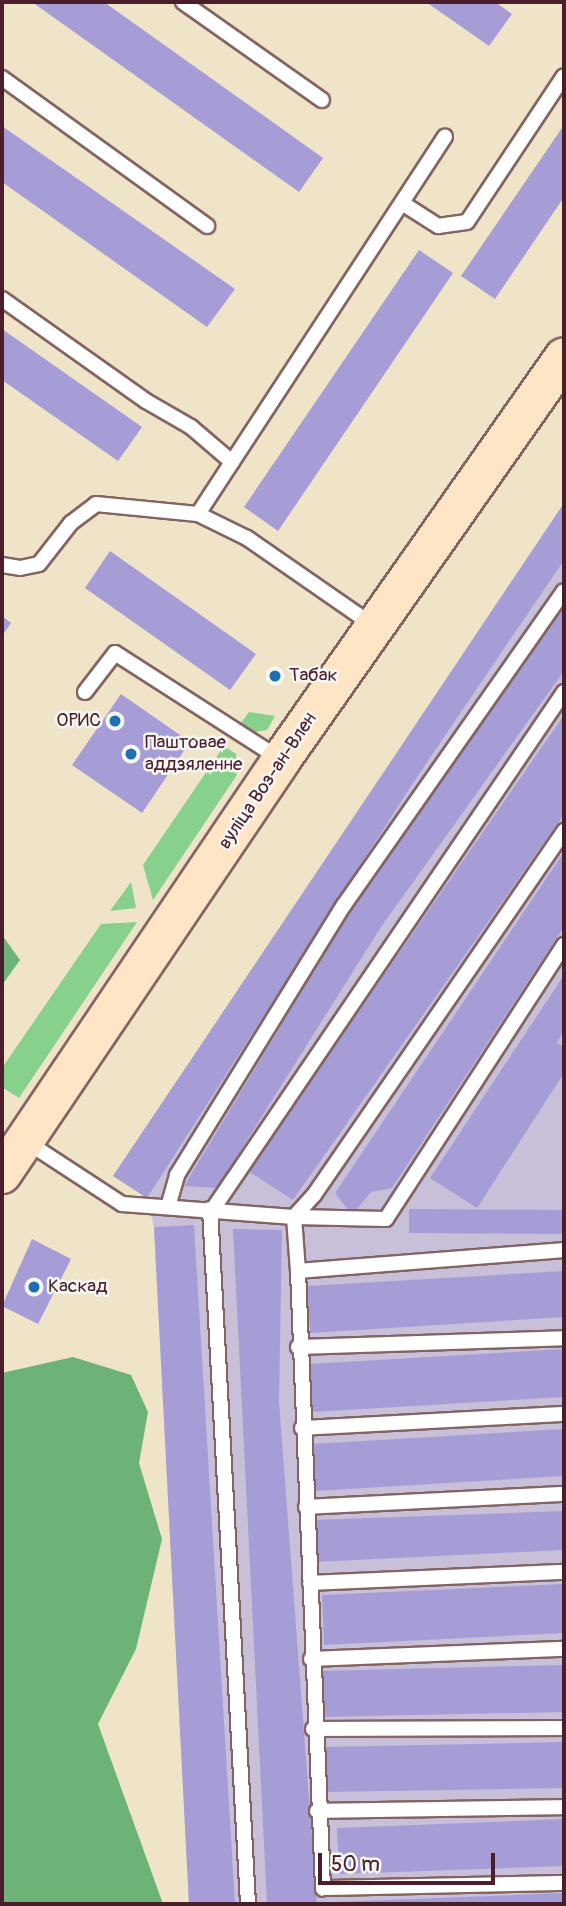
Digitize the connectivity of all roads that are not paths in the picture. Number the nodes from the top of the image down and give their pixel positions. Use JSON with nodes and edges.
{"nodes":[{"id":1,"x":183,"y":2,"type":"edge"},
{"id":2,"x":564,"y":76,"type":"edge"},
{"id":3,"x":2,"y":78,"type":"edge"},
{"id":4,"x":322,"y":100,"type":"dead end"},
{"id":5,"x":445,"y":137,"type":"dead end"},
{"id":6,"x":402,"y":203,"type":"junction"},
{"id":7,"x":207,"y":226,"type":"dead end"},
{"id":8,"x":2,"y":299,"type":"edge"},
{"id":9,"x":564,"y":358,"type":"edge"},
{"id":10,"x":232,"y":462,"type":"junction"},
{"id":11,"x":198,"y":514,"type":"junction"},
{"id":12,"x":2,"y":565,"type":"edge"},
{"id":13,"x":564,"y":590,"type":"edge"},
{"id":14,"x":375,"y":627,"type":"junction"},
{"id":15,"x":85,"y":692,"type":"dead end"},
{"id":16,"x":564,"y":692,"type":"edge"},
{"id":17,"x":281,"y":760,"type":"junction"},
{"id":18,"x":564,"y":831,"type":"edge"},
{"id":19,"x":564,"y":945,"type":"edge"},
{"id":20,"x":26,"y":1141,"type":"junction"},
{"id":21,"x":2,"y":1174,"type":"edge"},
{"id":22,"x":168,"y":1207,"type":"junction"},
{"id":23,"x":211,"y":1209,"type":"junction"},
{"id":24,"x":294,"y":1217,"type":"junction"},
{"id":25,"x":564,"y":1250,"type":"edge"},
{"id":26,"x":298,"y":1271,"type":"junction"},
{"id":27,"x":564,"y":1338,"type":"edge"},
{"id":28,"x":298,"y":1347,"type":"junction"},
{"id":29,"x":564,"y":1414,"type":"edge"},
{"id":30,"x":302,"y":1428,"type":"junction"},
{"id":31,"x":564,"y":1494,"type":"edge"},
{"id":32,"x":306,"y":1507,"type":"junction"},
{"id":33,"x":564,"y":1572,"type":"edge"},
{"id":34,"x":310,"y":1583,"type":"junction"},
{"id":35,"x":564,"y":1649,"type":"edge"},
{"id":36,"x":311,"y":1659,"type":"junction"},
{"id":37,"x":564,"y":1728,"type":"edge"},
{"id":38,"x":313,"y":1729,"type":"junction"},
{"id":39,"x":564,"y":1807,"type":"edge"},
{"id":40,"x":317,"y":1811,"type":"junction"},
{"id":41,"x":564,"y":1883,"type":"edge"},
{"id":42,"x":248,"y":1904,"type":"edge"}],
"edges":[{"from":1,"to":4,"type":"lane"},
{"from":2,"to":6,"type":"lane"},
{"from":3,"to":7,"type":"lane"},
{"from":5,"to":6,"type":"lane"},
{"from":6,"to":10,"type":"lane"},
{"from":8,"to":10,"type":"lane"},
{"from":9,"to":14,"type":"main road","name":"вуліца Воз-ан-Влен"},
{"from":10,"to":11,"type":"lane"},
{"from":11,"to":12,"type":"lane"},
{"from":11,"to":14,"type":"lane"},
{"from":13,"to":22,"type":"lane"},
{"from":14,"to":17,"type":"main road","name":"вуліца Воз-ан-Влен"},
{"from":15,"to":17,"type":"lane"},
{"from":16,"to":23,"type":"lane"},
{"from":17,"to":20,"type":"main road","name":"вуліца Воз-ан-Влен"},
{"from":18,"to":24,"type":"lane"},
{"from":19,"to":24,"type":"lane"},
{"from":20,"to":21,"type":"main road","name":"вуліца Воз-ан-Влен"},
{"from":20,"to":22,"type":"lane"},
{"from":22,"to":23,"type":"lane"},
{"from":23,"to":24,"type":"lane"},
{"from":23,"to":42,"type":"lane"},
{"from":24,"to":26,"type":"lane"},
{"from":25,"to":26,"type":"lane"},
{"from":26,"to":28,"type":"lane"},
{"from":27,"to":28,"type":"lane"},
{"from":28,"to":30,"type":"lane"},
{"from":29,"to":30,"type":"lane"},
{"from":30,"to":32,"type":"lane"},
{"from":31,"to":32,"type":"lane"},
{"from":32,"to":34,"type":"lane"},
{"from":33,"to":34,"type":"lane"},
{"from":34,"to":36,"type":"lane"},
{"from":35,"to":36,"type":"lane"},
{"from":36,"to":38,"type":"lane"},
{"from":37,"to":38,"type":"lane"},
{"from":38,"to":40,"type":"lane"},
{"from":39,"to":40,"type":"lane"},
{"from":40,"to":41,"type":"lane"}]}
